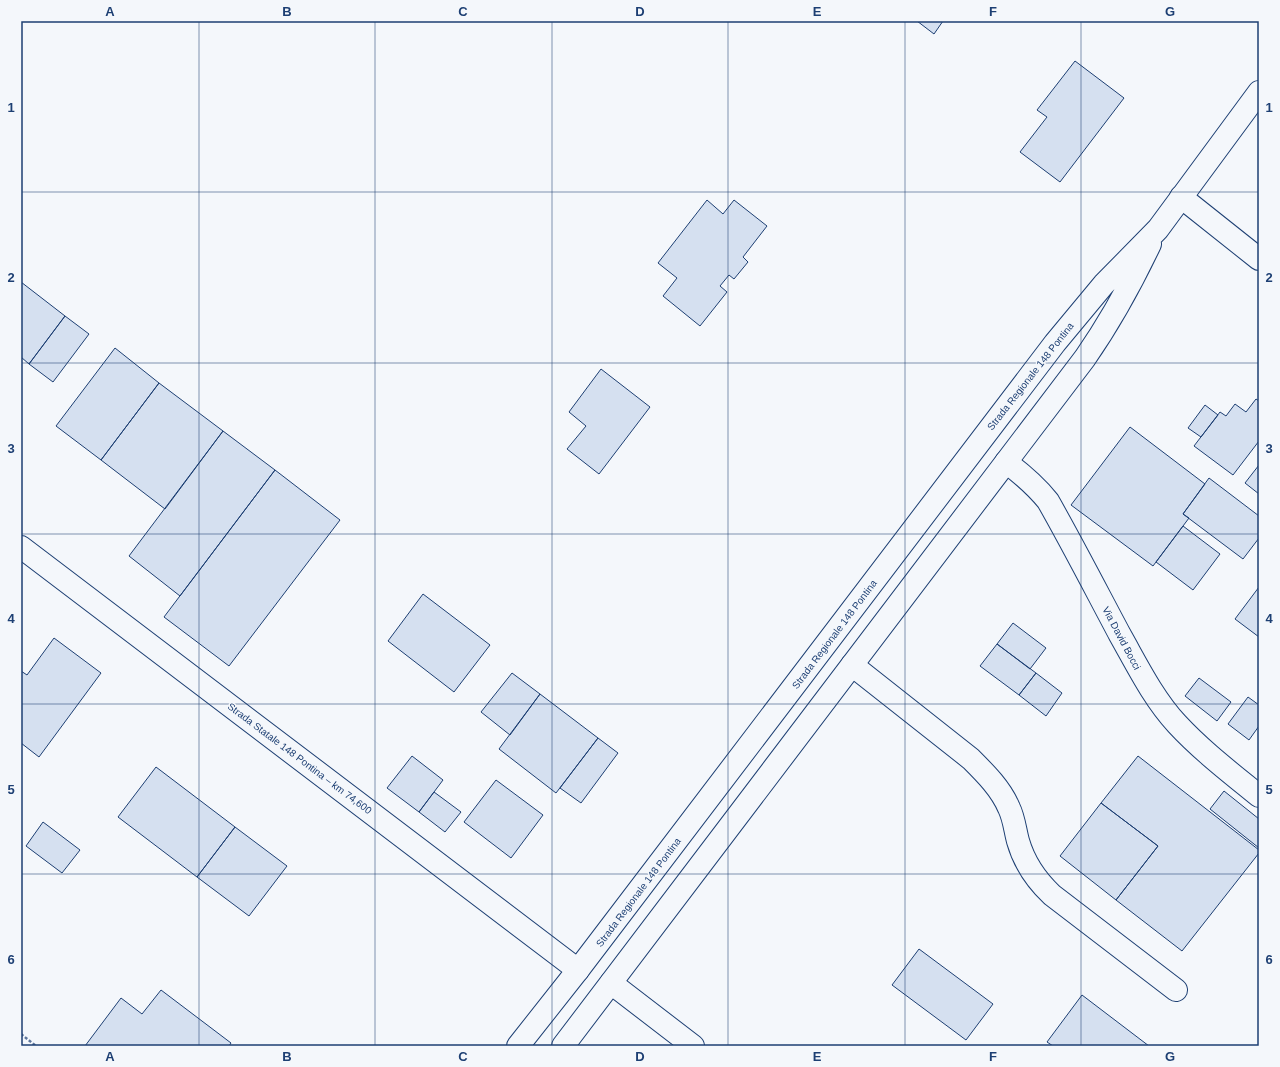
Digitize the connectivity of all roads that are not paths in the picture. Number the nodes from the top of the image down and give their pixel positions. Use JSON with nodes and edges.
{"nodes":[{"id":1,"x":1259,"y":92,"type":"edge"},
{"id":2,"x":1181,"y":197,"type":"junction"},
{"id":3,"x":1158,"y":229,"type":"junction"},
{"id":4,"x":1259,"y":259,"type":"edge"},
{"id":5,"x":1006,"y":462,"type":"junction"},
{"id":6,"x":21,"y":546,"type":"edge"},
{"id":7,"x":852,"y":666,"type":"junction"},
{"id":8,"x":1259,"y":796,"type":"edge"},
{"id":9,"x":578,"y":970,"type":"junction"},
{"id":10,"x":611,"y":983,"type":"junction"},
{"id":11,"x":1176,"y":990,"type":"dead end"},
{"id":12,"x":518,"y":1046,"type":"edge"},
{"id":13,"x":563,"y":1046,"type":"edge"},
{"id":14,"x":693,"y":1046,"type":"edge"}],
"edges":[{"from":1,"to":2,"type":"main road","name":"Strada Regionale 148 Pontina"},
{"from":2,"to":3,"type":"main road","name":"Strada Regionale 148 Pontina"},
{"from":2,"to":4,"type":"main road"},
{"from":3,"to":5,"type":"main road","name":"Strada Regionale 148 Pontina"},
{"from":3,"to":9,"type":"main road","name":"Strada Regionale 148 Pontina"},
{"from":5,"to":7,"type":"main road","name":"Strada Regionale 148 Pontina"},
{"from":5,"to":8,"type":"main road","name":"Via David Bocci"},
{"from":6,"to":9,"type":"main road","name":"Strada Statale 148 Pontina – km 74,600"},
{"from":7,"to":10,"type":"main road","name":"Strada Regionale 148 Pontina"},
{"from":7,"to":11,"type":"main road"},
{"from":9,"to":12,"type":"main road","name":"Strada Regionale 148 Pontina"},
{"from":10,"to":13,"type":"main road","name":"Strada Regionale 148 Pontina"},
{"from":10,"to":14,"type":"main road"}]}
